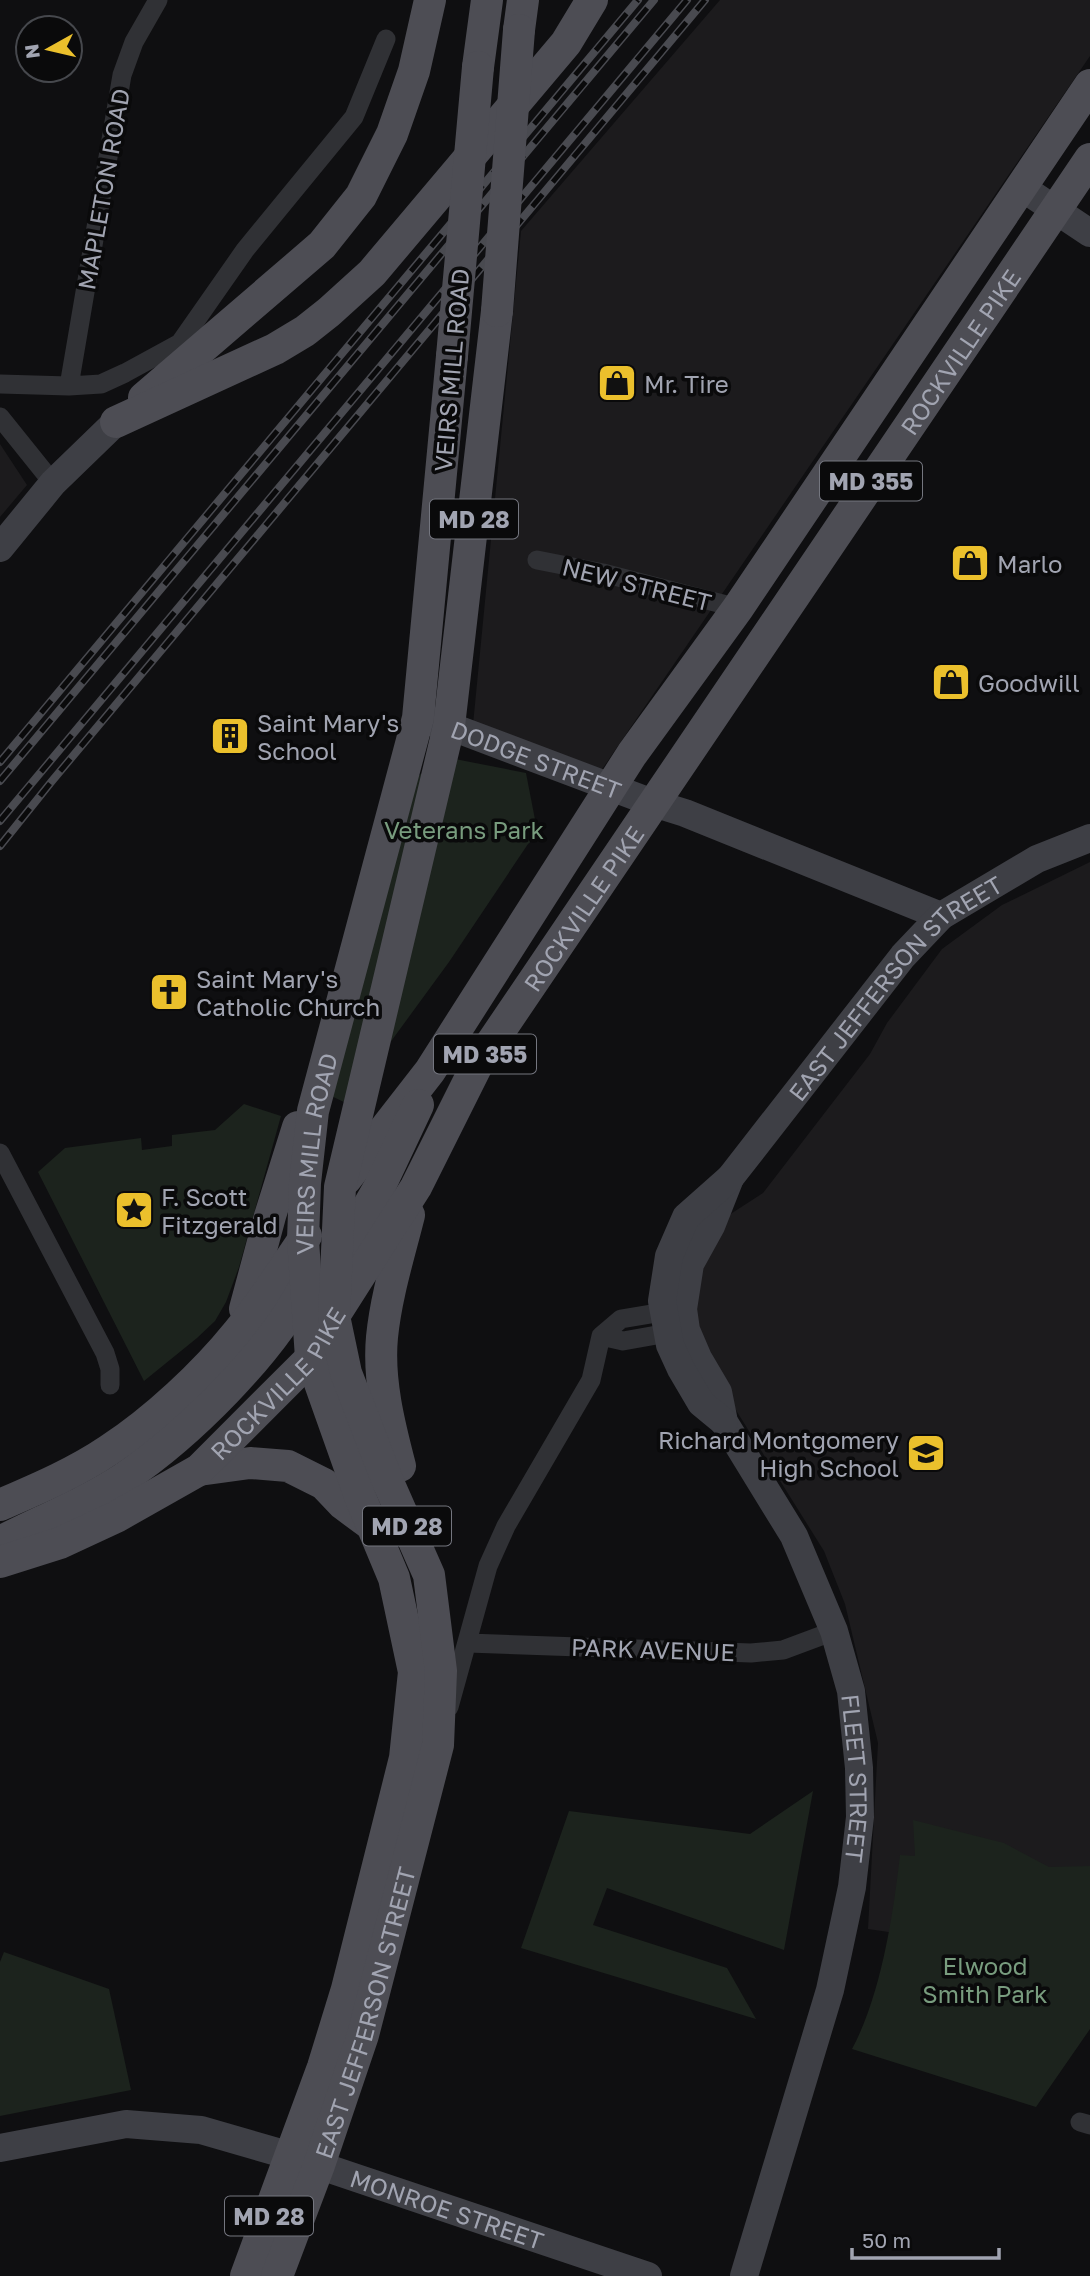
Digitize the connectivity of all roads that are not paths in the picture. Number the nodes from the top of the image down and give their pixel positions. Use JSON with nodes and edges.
{"nodes":[{"id":1,"x":158,"y":0,"type":"edge"},
{"id":2,"x":430,"y":0,"type":"edge"},
{"id":3,"x":487,"y":0,"type":"edge"},
{"id":4,"x":592,"y":0,"type":"edge"},
{"id":5,"x":521,"y":15,"type":"edge"},
{"id":6,"x":386,"y":39,"type":"dead end"},
{"id":7,"x":1090,"y":85,"type":"edge"},
{"id":8,"x":1090,"y":159,"type":"edge"},
{"id":9,"x":1021,"y":187,"type":"junction"},
{"id":10,"x":1056,"y":209,"type":"junction"},
{"id":11,"x":1090,"y":233,"type":"edge"},
{"id":12,"x":0,"y":384,"type":"edge"},
{"id":13,"x":69,"y":386,"type":"junction"},
{"id":14,"x":0,"y":417,"type":"edge"},
{"id":15,"x":116,"y":422,"type":"junction"},
{"id":16,"x":53,"y":483,"type":"junction"},
{"id":17,"x":0,"y":548,"type":"edge"},
{"id":18,"x":537,"y":560,"type":"dead end"},
{"id":19,"x":738,"y":608,"type":"junction"},
{"id":20,"x":418,"y":719,"type":"junction"},
{"id":21,"x":449,"y":726,"type":"junction"},
{"id":22,"x":611,"y":787,"type":"junction"},
{"id":23,"x":653,"y":803,"type":"junction"},
{"id":24,"x":1090,"y":838,"type":"edge"},
{"id":25,"x":941,"y":916,"type":"junction"},
{"id":26,"x":337,"y":1024,"type":"junction"},
{"id":27,"x":429,"y":1070,"type":"junction"},
{"id":28,"x":0,"y":1153,"type":"edge"},
{"id":29,"x":340,"y":1187,"type":"junction"},
{"id":30,"x":416,"y":1187,"type":"junction"},
{"id":31,"x":303,"y":1240,"type":"junction"},
{"id":32,"x":336,"y":1262,"type":"junction"},
{"id":33,"x":305,"y":1286,"type":"junction"},
{"id":34,"x":334,"y":1316,"type":"junction"},
{"id":35,"x":675,"y":1321,"type":"junction"},
{"id":36,"x":239,"y":1331,"type":"junction"},
{"id":37,"x":311,"y":1358,"type":"junction"},
{"id":38,"x":110,"y":1385,"type":"dead end"},
{"id":39,"x":200,"y":1471,"type":"junction"},
{"id":40,"x":0,"y":1505,"type":"edge"},
{"id":41,"x":372,"y":1526,"type":"junction"},
{"id":42,"x":0,"y":1542,"type":"edge"},
{"id":43,"x":0,"y":1562,"type":"edge"},
{"id":44,"x":429,"y":1575,"type":"junction"},
{"id":45,"x":834,"y":1631,"type":"junction"},
{"id":46,"x":468,"y":1643,"type":"junction"},
{"id":47,"x":438,"y":1745,"type":"junction"},
{"id":48,"x":405,"y":1758,"type":"joint"},
{"id":49,"x":0,"y":2148,"type":"edge"},
{"id":50,"x":305,"y":2160,"type":"junction"},
{"id":51,"x":246,"y":2276,"type":"edge"},
{"id":52,"x":277,"y":2276,"type":"edge"},
{"id":53,"x":648,"y":2276,"type":"edge"},
{"id":54,"x":744,"y":2276,"type":"edge"}],
"edges":[{"from":1,"to":13,"type":"street","name":"MAPLETON ROAD"},
{"from":2,"to":15,"type":"main road"},
{"from":3,"to":20,"type":"main road","name":"VEIRS MILL ROAD","number":"MD 28","bridge":true},
{"from":4,"to":15,"type":"main road"},
{"from":5,"to":21,"type":"main road","name":"VEIRS MILL ROAD","number":"MD 28","bridge":true},
{"from":6,"to":13,"type":"street"},
{"from":7,"to":9,"type":"main road","name":"ROCKVILLE PIKE","number":"MD 355"},
{"from":8,"to":10,"type":"main road","name":"ROCKVILLE PIKE","number":"MD 355"},
{"from":9,"to":10,"type":"street"},
{"from":9,"to":19,"type":"main road","name":"ROCKVILLE PIKE","number":"MD 355"},
{"from":10,"to":11,"type":"street"},
{"from":10,"to":23,"type":"main road","name":"ROCKVILLE PIKE","number":"MD 355"},
{"from":12,"to":13,"type":"street"},
{"from":14,"to":16,"type":"street"},
{"from":15,"to":16,"type":"street"},
{"from":16,"to":17,"type":"street"},
{"from":18,"to":19,"type":"street","name":"NEW STREET"},
{"from":19,"to":22,"type":"main road","name":"ROCKVILLE PIKE","number":"MD 355"},
{"from":20,"to":21,"type":"street","name":"DODGE STREET"},
{"from":20,"to":26,"type":"main road","name":"VEIRS MILL ROAD","number":"MD 28"},
{"from":21,"to":22,"type":"street","name":"DODGE STREET"},
{"from":21,"to":29,"type":"main road","name":"VEIRS MILL ROAD","number":"MD 28"},
{"from":22,"to":23,"type":"street","name":"DODGE STREET"},
{"from":22,"to":27,"type":"main road","name":"ROCKVILLE PIKE","number":"MD 355"},
{"from":23,"to":25,"type":"street","name":"DODGE STREET"},
{"from":23,"to":30,"type":"main road","name":"ROCKVILLE PIKE","number":"MD 355"},
{"from":24,"to":25,"type":"street","name":"EAST JEFFERSON STREET"},
{"from":25,"to":35,"type":"street","name":"EAST JEFFERSON STREET"},
{"from":26,"to":31,"type":"main road","name":"VEIRS MILL ROAD","number":"MD 28"},
{"from":26,"to":36,"type":"main road"},
{"from":27,"to":29,"type":"main road","name":"ROCKVILLE PIKE","number":"MD 355"},
{"from":27,"to":32,"type":"main road"},
{"from":28,"to":38,"type":"street"},
{"from":29,"to":31,"type":"main road","name":"ROCKVILLE PIKE","number":"MD 355"},
{"from":29,"to":32,"type":"main road","name":"VEIRS MILL ROAD","number":"MD 28"},
{"from":29,"to":33,"type":"main road"},
{"from":30,"to":34,"type":"main road","name":"ROCKVILLE PIKE","number":"MD 355"},
{"from":30,"to":44,"type":"main road"},
{"from":31,"to":33,"type":"main road","name":"VEIRS MILL ROAD","number":"MD 28"},
{"from":31,"to":36,"type":"main road","name":"ROCKVILLE PIKE","number":"MD 355"},
{"from":32,"to":34,"type":"main road","name":"VEIRS MILL ROAD","number":"MD 28"},
{"from":32,"to":37,"type":"main road"},
{"from":33,"to":37,"type":"main road","name":"VEIRS MILL ROAD","number":"MD 28"},
{"from":33,"to":42,"type":"main road"},
{"from":34,"to":37,"type":"main road","name":"ROCKVILLE PIKE","number":"MD 355"},
{"from":34,"to":44,"type":"main road","name":"VEIRS MILL ROAD","number":"MD 28"},
{"from":35,"to":45,"type":"street","name":"FLEET STREET"},
{"from":35,"to":46,"type":"street"},
{"from":36,"to":40,"type":"main road","name":"ROCKVILLE PIKE","number":"MD 355"},
{"from":37,"to":39,"type":"main road","name":"ROCKVILLE PIKE","number":"MD 355"},
{"from":37,"to":41,"type":"main road","name":"VEIRS MILL ROAD","number":"MD 28"},
{"from":39,"to":41,"type":"main road"},
{"from":39,"to":43,"type":"main road","name":"ROCKVILLE PIKE","number":"MD 355"},
{"from":41,"to":48,"type":"main road","name":"VEIRS MILL ROAD","number":"MD 28"},
{"from":44,"to":47,"type":"main road","name":"VEIRS MILL ROAD","number":"MD 28"},
{"from":45,"to":46,"type":"street","name":"PARK AVENUE"},
{"from":45,"to":54,"type":"street","name":"FLEET STREET"},
{"from":46,"to":47,"type":"street"},
{"from":47,"to":50,"type":"main road","name":"EAST JEFFERSON STREET","number":"MD 28"},
{"from":48,"to":50,"type":"main road","name":"EAST JEFFERSON STREET","number":"MD 28"},
{"from":49,"to":50,"type":"street","name":"MONROE STREET"},
{"from":50,"to":51,"type":"main road","name":"EAST JEFFERSON STREET","number":"MD 28"},
{"from":50,"to":52,"type":"main road","name":"EAST JEFFERSON STREET","number":"MD 28"},
{"from":50,"to":53,"type":"street","name":"MONROE STREET"}]}
